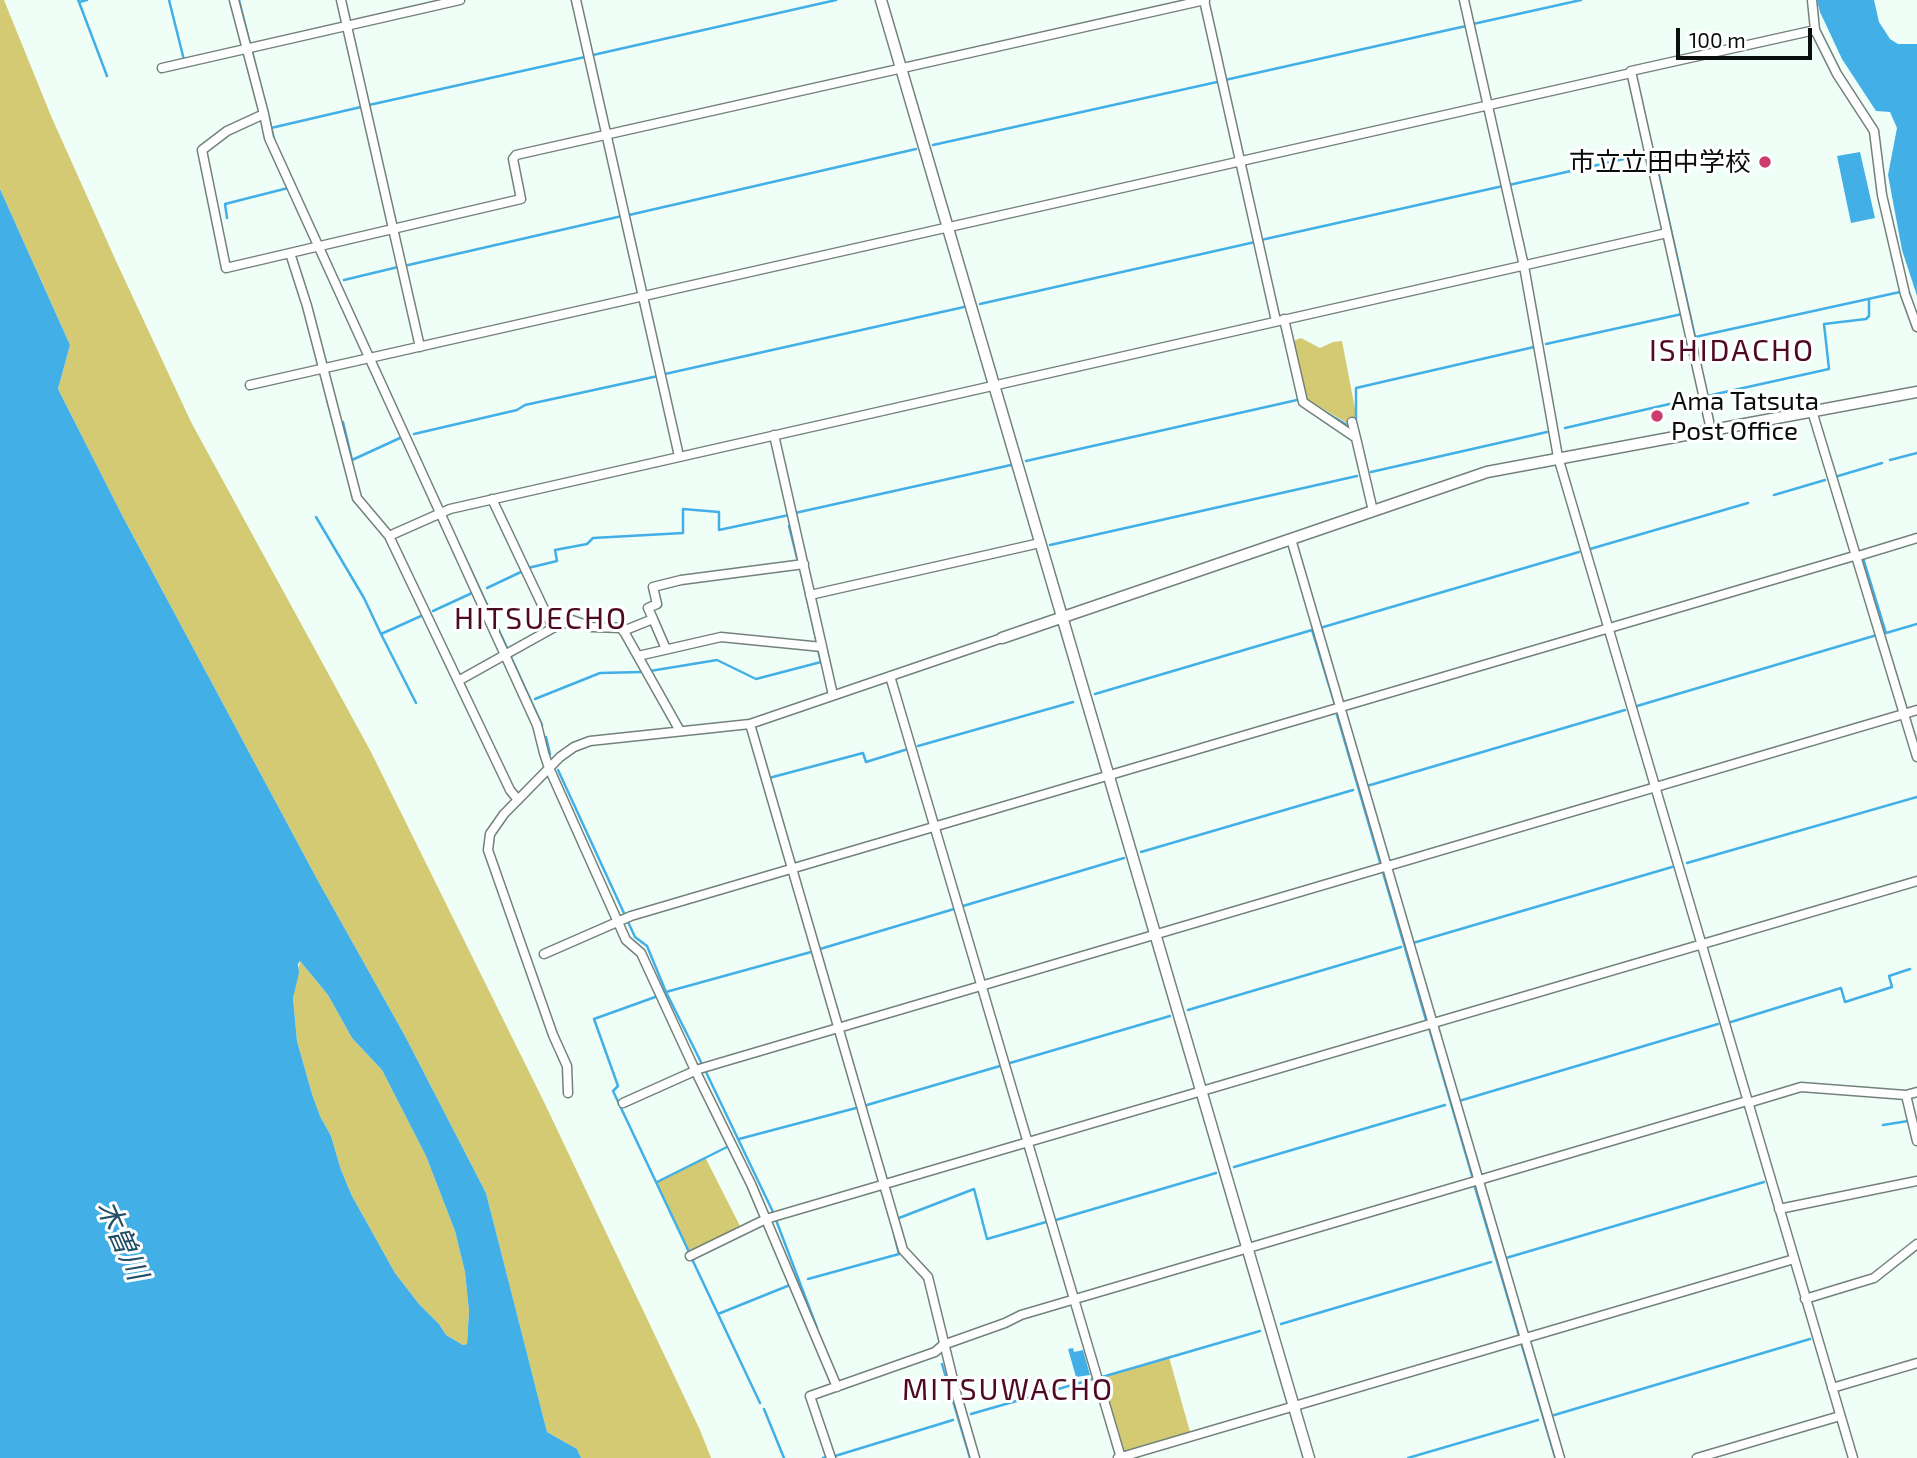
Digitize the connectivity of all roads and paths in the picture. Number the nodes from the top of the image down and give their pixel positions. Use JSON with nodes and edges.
{"nodes":[{"id":1,"x":234,"y":0,"type":"edge"},
{"id":2,"x":341,"y":0,"type":"edge"},
{"id":3,"x":460,"y":0,"type":"edge"},
{"id":4,"x":576,"y":0,"type":"edge"},
{"id":5,"x":881,"y":0,"type":"edge"},
{"id":6,"x":1204,"y":0,"type":"edge"},
{"id":7,"x":1464,"y":0,"type":"edge"},
{"id":8,"x":1812,"y":0,"type":"edge"},
{"id":9,"x":346,"y":26,"type":"junction"},
{"id":10,"x":1815,"y":30,"type":"junction"},
{"id":11,"x":250,"y":48,"type":"junction"},
{"id":12,"x":162,"y":68,"type":"dead end"},
{"id":13,"x":901,"y":69,"type":"junction"},
{"id":14,"x":1631,"y":73,"type":"junction"},
{"id":15,"x":1488,"y":105,"type":"junction"},
{"id":16,"x":264,"y":114,"type":"junction"},
{"id":17,"x":607,"y":136,"type":"junction"},
{"id":18,"x":1240,"y":161,"type":"junction"},
{"id":19,"x":949,"y":228,"type":"junction"},
{"id":20,"x":392,"y":229,"type":"junction"},
{"id":21,"x":1667,"y":233,"type":"junction"},
{"id":22,"x":317,"y":245,"type":"junction"},
{"id":23,"x":290,"y":253,"type":"junction"},
{"id":24,"x":1524,"y":265,"type":"junction"},
{"id":25,"x":644,"y":296,"type":"junction"},
{"id":26,"x":1280,"y":320,"type":"junction"},
{"id":27,"x":1917,"y":327,"type":"edge"},
{"id":28,"x":420,"y":346,"type":"junction"},
{"id":29,"x":369,"y":358,"type":"junction"},
{"id":30,"x":323,"y":369,"type":"junction"},
{"id":31,"x":994,"y":384,"type":"junction"},
{"id":32,"x":250,"y":385,"type":"dead end"},
{"id":33,"x":1917,"y":392,"type":"edge"},
{"id":34,"x":1812,"y":411,"type":"junction"},
{"id":35,"x":1352,"y":422,"type":"dead end"},
{"id":36,"x":1712,"y":429,"type":"junction"},
{"id":37,"x":774,"y":435,"type":"junction"},
{"id":38,"x":1356,"y":438,"type":"junction"},
{"id":39,"x":679,"y":456,"type":"junction"},
{"id":40,"x":1558,"y":457,"type":"junction"},
{"id":41,"x":492,"y":499,"type":"junction"},
{"id":42,"x":1373,"y":511,"type":"junction"},
{"id":43,"x":439,"y":513,"type":"junction"},
{"id":44,"x":389,"y":536,"type":"junction"},
{"id":45,"x":1291,"y":538,"type":"junction"},
{"id":46,"x":1917,"y":538,"type":"edge"},
{"id":47,"x":1041,"y":543,"type":"junction"},
{"id":48,"x":1854,"y":556,"type":"junction"},
{"id":49,"x":804,"y":564,"type":"junction"},
{"id":50,"x":810,"y":595,"type":"junction"},
{"id":51,"x":653,"y":619,"type":"junction"},
{"id":52,"x":1062,"y":619,"type":"junction"},
{"id":53,"x":552,"y":628,"type":"junction"},
{"id":54,"x":1608,"y":629,"type":"junction"},
{"id":55,"x":623,"y":631,"type":"junction"},
{"id":56,"x":1002,"y":638,"type":"joint"},
{"id":57,"x":822,"y":647,"type":"junction"},
{"id":58,"x":666,"y":649,"type":"junction"},
{"id":59,"x":504,"y":654,"type":"junction"},
{"id":60,"x":638,"y":656,"type":"junction"},
{"id":61,"x":890,"y":676,"type":"junction"},
{"id":62,"x":458,"y":681,"type":"junction"},
{"id":63,"x":833,"y":695,"type":"junction"},
{"id":64,"x":1340,"y":709,"type":"junction"},
{"id":65,"x":1917,"y":710,"type":"edge"},
{"id":66,"x":1904,"y":713,"type":"junction"},
{"id":67,"x":750,"y":724,"type":"junction"},
{"id":68,"x":680,"y":731,"type":"junction"},
{"id":69,"x":1917,"y":757,"type":"edge"},
{"id":70,"x":549,"y":768,"type":"junction"},
{"id":71,"x":1109,"y":777,"type":"junction"},
{"id":72,"x":1655,"y":788,"type":"junction"},
{"id":73,"x":518,"y":800,"type":"junction"},
{"id":74,"x":936,"y":828,"type":"junction"},
{"id":75,"x":1383,"y":867,"type":"junction"},
{"id":76,"x":792,"y":869,"type":"junction"},
{"id":77,"x":1917,"y":881,"type":"edge"},
{"id":78,"x":623,"y":920,"type":"junction"},
{"id":79,"x":1155,"y":934,"type":"junction"},
{"id":80,"x":1701,"y":944,"type":"junction"},
{"id":81,"x":544,"y":954,"type":"dead end"},
{"id":82,"x":983,"y":985,"type":"junction"},
{"id":83,"x":1432,"y":1023,"type":"junction"},
{"id":84,"x":839,"y":1028,"type":"junction"},
{"id":85,"x":695,"y":1070,"type":"junction"},
{"id":86,"x":1201,"y":1091,"type":"junction"},
{"id":87,"x":1917,"y":1092,"type":"edge"},
{"id":88,"x":568,"y":1093,"type":"dead end"},
{"id":89,"x":1906,"y":1095,"type":"junction"},
{"id":90,"x":1747,"y":1102,"type":"junction"},
{"id":91,"x":623,"y":1103,"type":"dead end"},
{"id":92,"x":1917,"y":1141,"type":"edge"},
{"id":93,"x":1028,"y":1142,"type":"junction"},
{"id":94,"x":1479,"y":1180,"type":"junction"},
{"id":95,"x":1917,"y":1181,"type":"edge"},
{"id":96,"x":884,"y":1184,"type":"junction"},
{"id":97,"x":1779,"y":1209,"type":"junction"},
{"id":98,"x":766,"y":1219,"type":"junction"},
{"id":99,"x":1917,"y":1244,"type":"edge"},
{"id":100,"x":1247,"y":1248,"type":"junction"},
{"id":101,"x":690,"y":1256,"type":"dead end"},
{"id":102,"x":1794,"y":1259,"type":"junction"},
{"id":103,"x":1074,"y":1298,"type":"junction"},
{"id":104,"x":1805,"y":1298,"type":"junction"},
{"id":105,"x":1521,"y":1339,"type":"junction"},
{"id":106,"x":943,"y":1345,"type":"junction"},
{"id":107,"x":1917,"y":1363,"type":"edge"},
{"id":108,"x":837,"y":1387,"type":"junction"},
{"id":109,"x":1832,"y":1388,"type":"junction"},
{"id":110,"x":1294,"y":1406,"type":"junction"},
{"id":111,"x":1840,"y":1416,"type":"junction"},
{"id":112,"x":831,"y":1458,"type":"edge"},
{"id":113,"x":975,"y":1458,"type":"edge"},
{"id":114,"x":1120,"y":1458,"type":"edge"},
{"id":115,"x":1310,"y":1458,"type":"edge"},
{"id":116,"x":1560,"y":1458,"type":"edge"},
{"id":117,"x":1697,"y":1458,"type":"edge"},
{"id":118,"x":1853,"y":1458,"type":"edge"}],
"edges":[{"from":1,"to":11,"type":"street"},
{"from":2,"to":9,"type":"street"},
{"from":3,"to":9,"type":"street"},
{"from":4,"to":17,"type":"street"},
{"from":5,"to":13,"type":"street"},
{"from":6,"to":13,"type":"street"},
{"from":6,"to":18,"type":"street"},
{"from":7,"to":15,"type":"street"},
{"from":8,"to":10,"type":"street"},
{"from":9,"to":11,"type":"street"},
{"from":9,"to":20,"type":"street"},
{"from":10,"to":14,"type":"street"},
{"from":10,"to":27,"type":"street"},
{"from":11,"to":12,"type":"street"},
{"from":11,"to":16,"type":"street"},
{"from":13,"to":17,"type":"street"},
{"from":13,"to":19,"type":"street"},
{"from":14,"to":15,"type":"street"},
{"from":14,"to":21,"type":"street"},
{"from":15,"to":18,"type":"street"},
{"from":15,"to":24,"type":"street"},
{"from":16,"to":22,"type":"street"},
{"from":16,"to":23,"type":"street"},
{"from":17,"to":20,"type":"street"},
{"from":17,"to":25,"type":"street"},
{"from":18,"to":19,"type":"street"},
{"from":18,"to":26,"type":"street"},
{"from":19,"to":25,"type":"street"},
{"from":19,"to":31,"type":"street"},
{"from":20,"to":22,"type":"street"},
{"from":20,"to":28,"type":"street"},
{"from":21,"to":24,"type":"street"},
{"from":21,"to":36,"type":"street"},
{"from":22,"to":23,"type":"street"},
{"from":22,"to":29,"type":"street"},
{"from":23,"to":30,"type":"street"},
{"from":24,"to":26,"type":"street"},
{"from":24,"to":40,"type":"street"},
{"from":25,"to":28,"type":"street"},
{"from":25,"to":39,"type":"street"},
{"from":26,"to":31,"type":"street"},
{"from":26,"to":38,"type":"street"},
{"from":28,"to":29,"type":"street"},
{"from":29,"to":30,"type":"street"},
{"from":29,"to":43,"type":"street"},
{"from":30,"to":32,"type":"street"},
{"from":30,"to":44,"type":"street"},
{"from":31,"to":37,"type":"street"},
{"from":31,"to":47,"type":"street"},
{"from":33,"to":34,"type":"street"},
{"from":34,"to":36,"type":"street"},
{"from":34,"to":48,"type":"street"},
{"from":35,"to":38,"type":"street"},
{"from":36,"to":40,"type":"street"},
{"from":37,"to":39,"type":"street"},
{"from":37,"to":49,"type":"street"},
{"from":38,"to":42,"type":"street"},
{"from":39,"to":41,"type":"street"},
{"from":40,"to":42,"type":"street"},
{"from":40,"to":54,"type":"street"},
{"from":41,"to":43,"type":"street"},
{"from":41,"to":53,"type":"street"},
{"from":42,"to":45,"type":"street"},
{"from":43,"to":44,"type":"street"},
{"from":43,"to":59,"type":"street"},
{"from":44,"to":62,"type":"street"},
{"from":45,"to":52,"type":"street"},
{"from":45,"to":64,"type":"street"},
{"from":46,"to":48,"type":"street"},
{"from":47,"to":50,"type":"street"},
{"from":47,"to":52,"type":"street"},
{"from":48,"to":54,"type":"street"},
{"from":48,"to":66,"type":"street"},
{"from":49,"to":50,"type":"street"},
{"from":49,"to":51,"type":"street"},
{"from":50,"to":57,"type":"street"},
{"from":51,"to":55,"type":"street"},
{"from":51,"to":58,"type":"street"},
{"from":52,"to":56,"type":"street"},
{"from":52,"to":71,"type":"street"},
{"from":53,"to":55,"type":"street"},
{"from":53,"to":59,"type":"street"},
{"from":54,"to":64,"type":"street"},
{"from":54,"to":72,"type":"street"},
{"from":55,"to":60,"type":"street"},
{"from":56,"to":61,"type":"street"},
{"from":57,"to":58,"type":"street"},
{"from":57,"to":63,"type":"street"},
{"from":58,"to":60,"type":"street"},
{"from":59,"to":62,"type":"street"},
{"from":59,"to":70,"type":"street"},
{"from":60,"to":68,"type":"street"},
{"from":61,"to":63,"type":"street"},
{"from":61,"to":74,"type":"street"},
{"from":62,"to":73,"type":"street"},
{"from":63,"to":67,"type":"street"},
{"from":64,"to":71,"type":"street"},
{"from":64,"to":75,"type":"street"},
{"from":65,"to":66,"type":"street"},
{"from":66,"to":69,"type":"street"},
{"from":66,"to":72,"type":"street"},
{"from":67,"to":68,"type":"street"},
{"from":67,"to":76,"type":"street"},
{"from":68,"to":70,"type":"street"},
{"from":70,"to":73,"type":"street"},
{"from":70,"to":78,"type":"street"},
{"from":71,"to":74,"type":"street"},
{"from":71,"to":79,"type":"street"},
{"from":72,"to":75,"type":"street"},
{"from":72,"to":80,"type":"street"},
{"from":73,"to":88,"type":"street"},
{"from":74,"to":76,"type":"street"},
{"from":74,"to":82,"type":"street"},
{"from":75,"to":79,"type":"street"},
{"from":75,"to":83,"type":"street"},
{"from":76,"to":78,"type":"street"},
{"from":76,"to":84,"type":"street"},
{"from":77,"to":80,"type":"street"},
{"from":78,"to":81,"type":"street"},
{"from":78,"to":85,"type":"street"},
{"from":79,"to":82,"type":"street"},
{"from":79,"to":86,"type":"street"},
{"from":80,"to":83,"type":"street"},
{"from":80,"to":90,"type":"street"},
{"from":82,"to":84,"type":"street"},
{"from":82,"to":93,"type":"street"},
{"from":83,"to":86,"type":"street"},
{"from":83,"to":94,"type":"street"},
{"from":84,"to":85,"type":"street"},
{"from":84,"to":96,"type":"street"},
{"from":85,"to":91,"type":"street"},
{"from":85,"to":98,"type":"street"},
{"from":86,"to":93,"type":"street"},
{"from":86,"to":100,"type":"street"},
{"from":87,"to":89,"type":"street"},
{"from":89,"to":90,"type":"street"},
{"from":89,"to":92,"type":"street"},
{"from":90,"to":94,"type":"street"},
{"from":90,"to":97,"type":"street"},
{"from":93,"to":96,"type":"street"},
{"from":93,"to":103,"type":"street"},
{"from":94,"to":100,"type":"street"},
{"from":94,"to":105,"type":"street"},
{"from":95,"to":97,"type":"street"},
{"from":96,"to":98,"type":"street"},
{"from":96,"to":106,"type":"street"},
{"from":97,"to":102,"type":"street"},
{"from":98,"to":101,"type":"street"},
{"from":98,"to":108,"type":"street"},
{"from":99,"to":104,"type":"street"},
{"from":100,"to":103,"type":"street"},
{"from":100,"to":110,"type":"street"},
{"from":102,"to":104,"type":"street"},
{"from":102,"to":105,"type":"street"},
{"from":103,"to":106,"type":"street"},
{"from":103,"to":114,"type":"street"},
{"from":104,"to":109,"type":"street"},
{"from":105,"to":110,"type":"street"},
{"from":105,"to":116,"type":"street"},
{"from":106,"to":108,"type":"street"},
{"from":106,"to":113,"type":"street"},
{"from":107,"to":109,"type":"street"},
{"from":108,"to":112,"type":"street"},
{"from":109,"to":111,"type":"street"},
{"from":110,"to":114,"type":"street"},
{"from":110,"to":115,"type":"street"},
{"from":111,"to":117,"type":"street"},
{"from":111,"to":118,"type":"street"}]}
